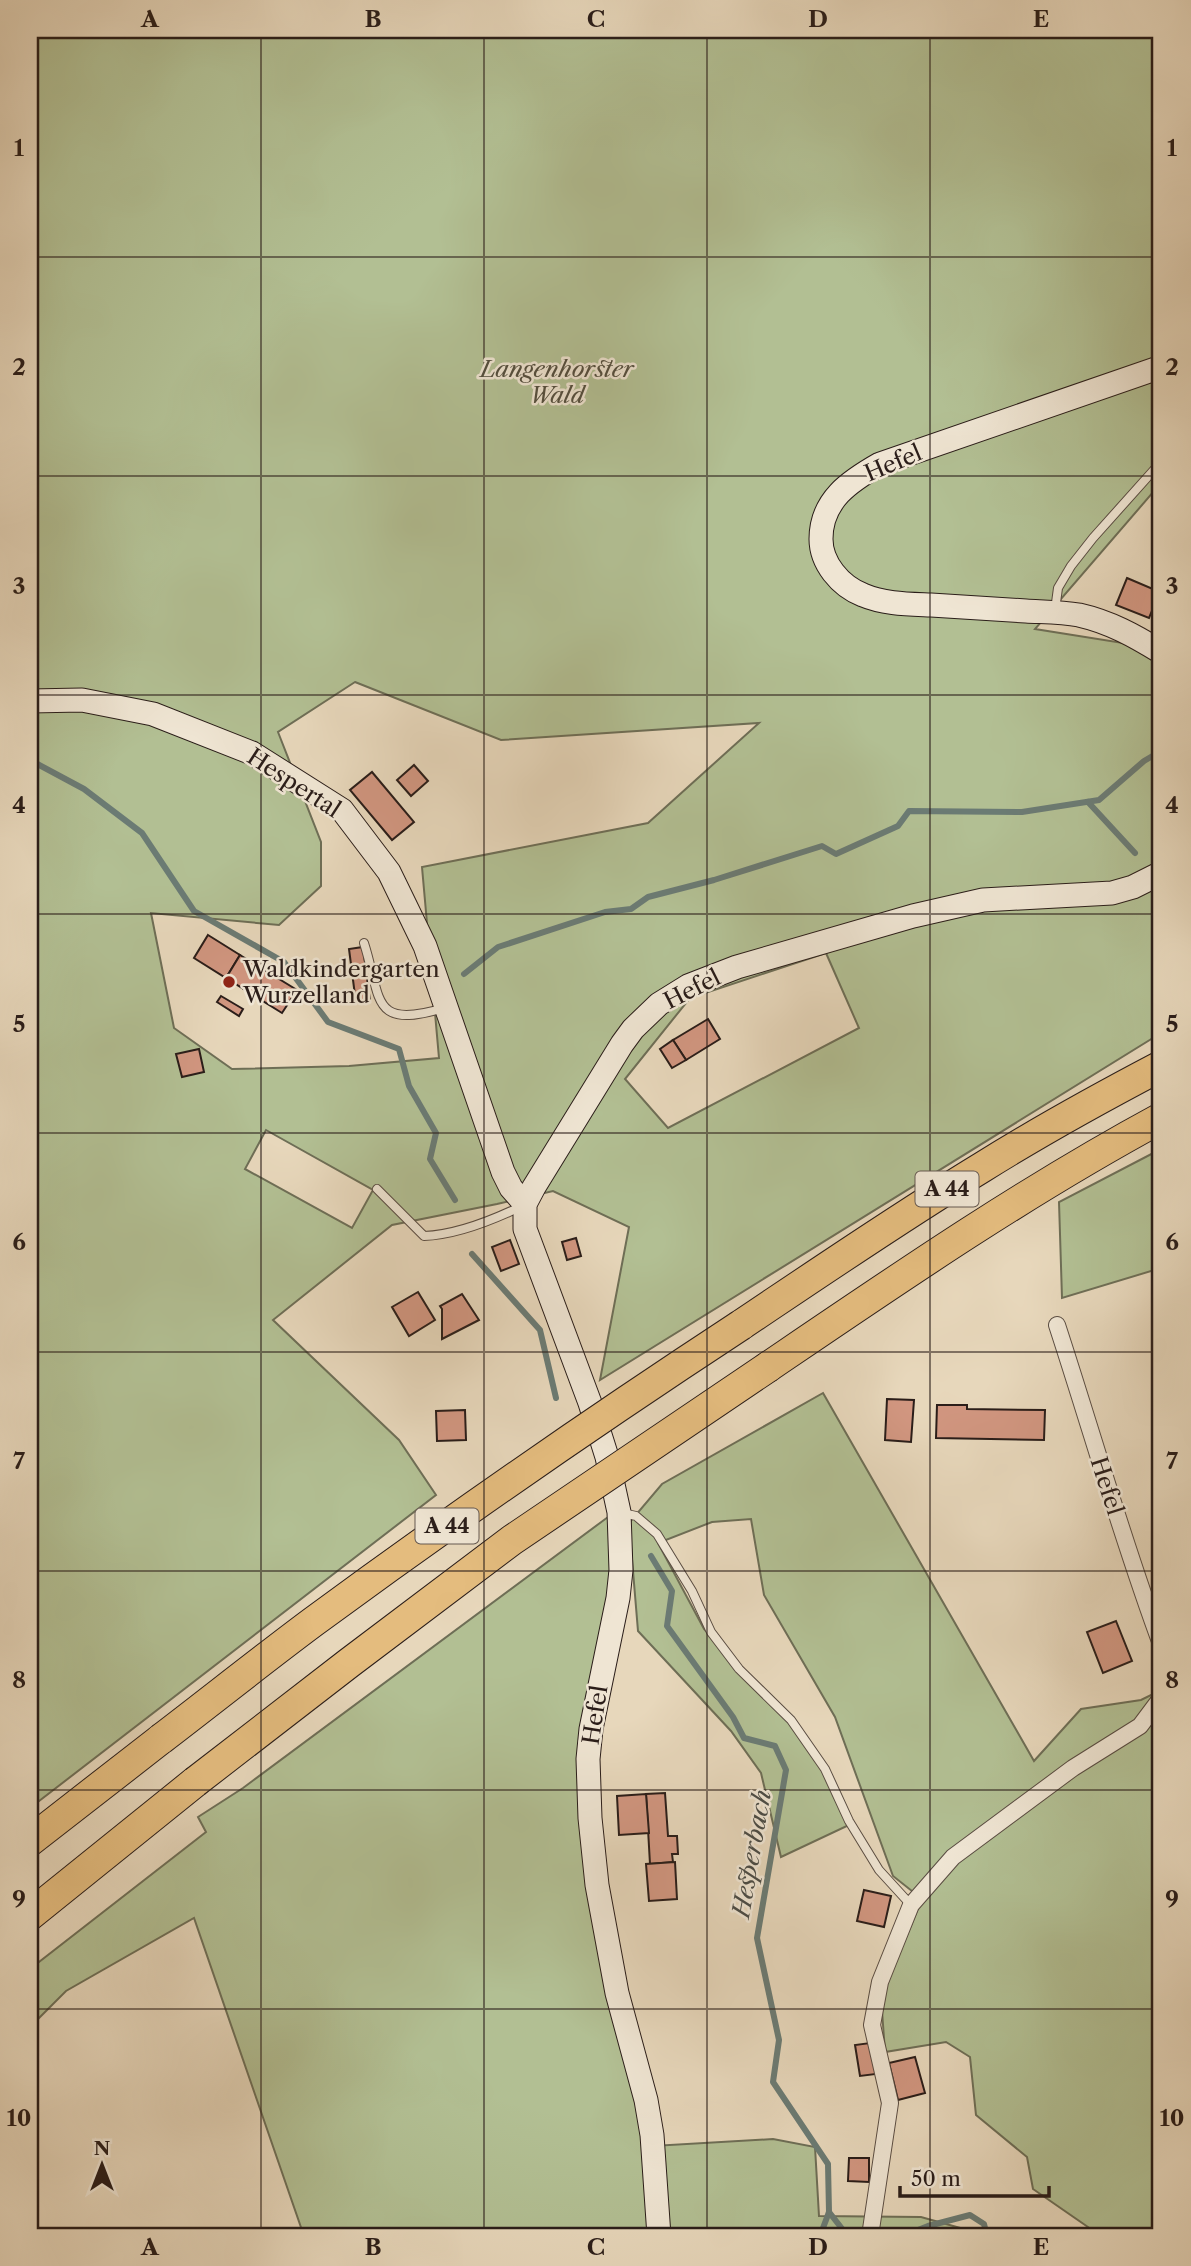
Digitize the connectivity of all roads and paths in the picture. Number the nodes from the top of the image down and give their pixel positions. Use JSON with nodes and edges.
{"nodes":[{"id":1,"x":1161,"y":367,"type":"edge"},
{"id":2,"x":1161,"y":462,"type":"edge"},
{"id":3,"x":1055,"y":613,"type":"junction"},
{"id":4,"x":1161,"y":652,"type":"edge"},
{"id":5,"x":30,"y":701,"type":"edge"},
{"id":6,"x":1161,"y":873,"type":"edge"},
{"id":7,"x":364,"y":943,"type":"dead end"},
{"id":8,"x":447,"y":1007,"type":"junction"},
{"id":9,"x":1161,"y":1066,"type":"edge"},
{"id":10,"x":1161,"y":1118,"type":"edge"},
{"id":11,"x":377,"y":1189,"type":"dead end"},
{"id":12,"x":525,"y":1204,"type":"junction"},
{"id":13,"x":1057,"y":1325,"type":"dead end"},
{"id":14,"x":619,"y":1512,"type":"junction"},
{"id":15,"x":1161,"y":1644,"type":"edge"},
{"id":16,"x":1161,"y":1698,"type":"edge"},
{"id":17,"x":30,"y":1841,"type":"edge"},
{"id":18,"x":911,"y":1905,"type":"junction"},
{"id":19,"x":30,"y":1915,"type":"edge"},
{"id":20,"x":659,"y":2236,"type":"edge"},
{"id":21,"x":870,"y":2236,"type":"edge"}],
"edges":[{"from":1,"to":3,"type":"main road","name":"Hefel"},
{"from":2,"to":3,"type":"lane"},
{"from":3,"to":4,"type":"main road","name":"Hefel"},
{"from":5,"to":8,"type":"main road","name":"Hespertal"},
{"from":6,"to":12,"type":"main road","name":"Hefel"},
{"from":7,"to":8,"type":"lane"},
{"from":8,"to":12,"type":"main road","name":"Hespertal"},
{"from":9,"to":17,"type":"highway","number":"A 44","bridge":true},
{"from":10,"to":19,"type":"highway","number":"A 44","bridge":true},
{"from":11,"to":12,"type":"lane"},
{"from":12,"to":14,"type":"main road","name":"Hefel"},
{"from":13,"to":15,"type":"street","name":"Hefel"},
{"from":14,"to":18,"type":"lane"},
{"from":14,"to":20,"type":"main road","name":"Hefel"},
{"from":16,"to":18,"type":"street"},
{"from":18,"to":21,"type":"street"}]}
